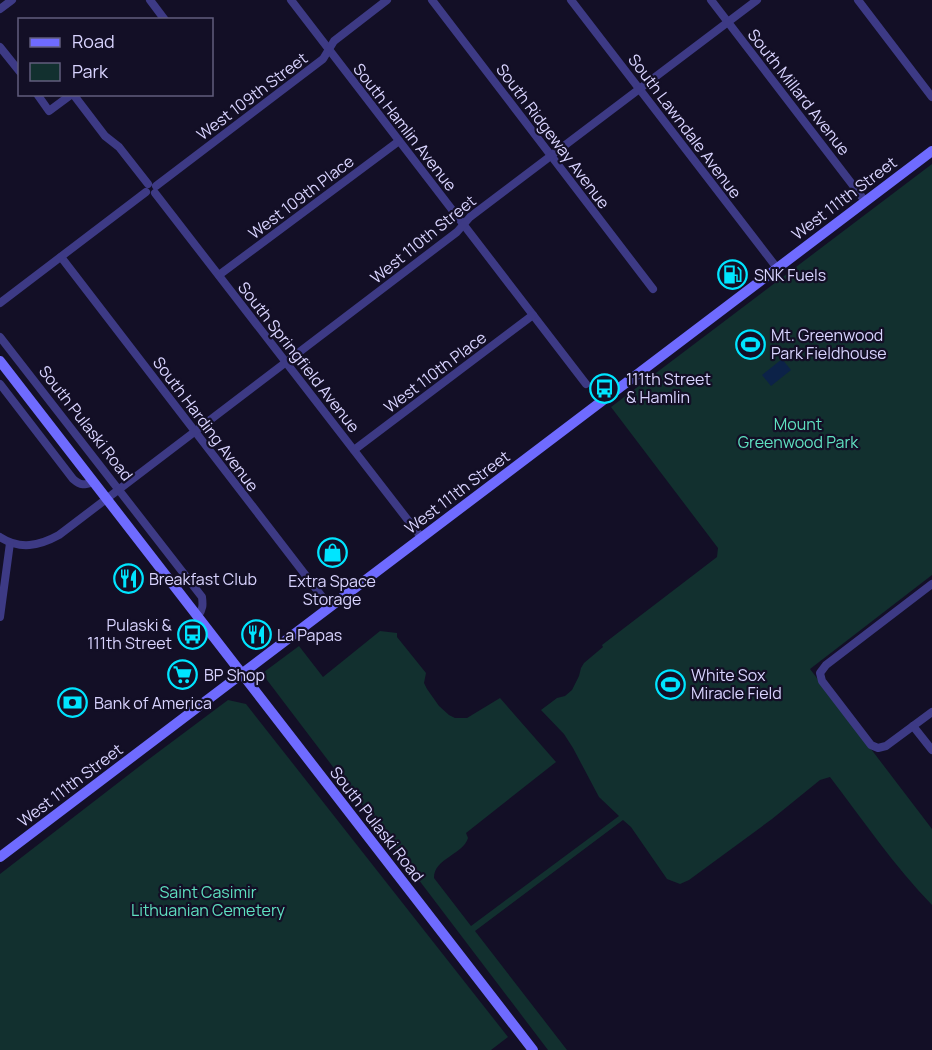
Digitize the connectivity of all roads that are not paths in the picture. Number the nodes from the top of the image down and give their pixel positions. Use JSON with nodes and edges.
{"nodes":[{"id":1,"x":12,"y":0,"type":"edge"},
{"id":2,"x":150,"y":0,"type":"edge"},
{"id":3,"x":291,"y":0,"type":"edge"},
{"id":4,"x":387,"y":0,"type":"edge"},
{"id":5,"x":432,"y":0,"type":"edge"},
{"id":6,"x":571,"y":0,"type":"edge"},
{"id":7,"x":711,"y":0,"type":"edge"},
{"id":8,"x":757,"y":0,"type":"edge"},
{"id":9,"x":858,"y":0,"type":"edge"},
{"id":10,"x":0,"y":9,"type":"edge"},
{"id":11,"x":164,"y":18,"type":"edge"},
{"id":12,"x":728,"y":22,"type":"junction"},
{"id":13,"x":0,"y":47,"type":"edge"},
{"id":14,"x":328,"y":49,"type":"junction"},
{"id":15,"x":18,"y":70,"type":"edge"},
{"id":16,"x":640,"y":89,"type":"junction"},
{"id":17,"x":39,"y":96,"type":"edge"},
{"id":18,"x":70,"y":96,"type":"edge"},
{"id":19,"x":75,"y":96,"type":"edge"},
{"id":20,"x":932,"y":97,"type":"edge"},
{"id":21,"x":399,"y":141,"type":"junction"},
{"id":22,"x":932,"y":151,"type":"edge"},
{"id":23,"x":551,"y":156,"type":"junction"},
{"id":24,"x":151,"y":189,"type":"junction"},
{"id":25,"x":865,"y":201,"type":"junction"},
{"id":26,"x":464,"y":225,"type":"junction"},
{"id":27,"x":61,"y":257,"type":"junction"},
{"id":28,"x":777,"y":268,"type":"junction"},
{"id":29,"x":219,"y":275,"type":"junction"},
{"id":30,"x":653,"y":289,"type":"dead end"},
{"id":31,"x":0,"y":303,"type":"edge"},
{"id":32,"x":533,"y":315,"type":"junction"},
{"id":33,"x":0,"y":337,"type":"edge"},
{"id":34,"x":0,"y":361,"type":"edge"},
{"id":35,"x":286,"y":362,"type":"junction"},
{"id":36,"x":0,"y":384,"type":"edge"},
{"id":37,"x":586,"y":384,"type":"dead end"},
{"id":38,"x":195,"y":432,"type":"junction"},
{"id":39,"x":354,"y":450,"type":"junction"},
{"id":40,"x":94,"y":482,"type":"junction"},
{"id":41,"x":120,"y":490,"type":"junction"},
{"id":42,"x":107,"y":499,"type":"junction"},
{"id":43,"x":0,"y":537,"type":"edge"},
{"id":44,"x":421,"y":537,"type":"junction"},
{"id":45,"x":10,"y":543,"type":"junction"},
{"id":46,"x":932,"y":584,"type":"edge"},
{"id":47,"x":330,"y":607,"type":"junction"},
{"id":48,"x":198,"y":616,"type":"junction"},
{"id":49,"x":0,"y":617,"type":"edge"},
{"id":50,"x":242,"y":673,"type":"junction"},
{"id":51,"x":932,"y":712,"type":"edge"},
{"id":52,"x":913,"y":726,"type":"junction"},
{"id":53,"x":932,"y":750,"type":"edge"},
{"id":54,"x":0,"y":857,"type":"edge"},
{"id":55,"x":533,"y":1050,"type":"edge"}],
"edges":[{"from":1,"to":10,"type":"street"},
{"from":2,"to":11,"type":"street"},
{"from":3,"to":14,"type":"street","name":"South Hamlin Avenue"},
{"from":4,"to":14,"type":"street","name":"West 109th Street"},
{"from":5,"to":23,"type":"street","name":"South Ridgeway Avenue"},
{"from":6,"to":16,"type":"street","name":"South Lawndale Avenue"},
{"from":7,"to":12,"type":"street","name":"South Millard Avenue"},
{"from":8,"to":12,"type":"street","name":"West 110th Street"},
{"from":9,"to":20,"type":"street"},
{"from":12,"to":16,"type":"street","name":"West 110th Street"},
{"from":12,"to":25,"type":"street","name":"South Millard Avenue"},
{"from":13,"to":15,"type":"street"},
{"from":14,"to":21,"type":"street","name":"South Hamlin Avenue"},
{"from":14,"to":24,"type":"street","name":"West 109th Street"},
{"from":16,"to":23,"type":"street","name":"West 110th Street"},
{"from":16,"to":28,"type":"street","name":"South Lawndale Avenue"},
{"from":17,"to":18,"type":"street"},
{"from":19,"to":24,"type":"street","name":"South Springfield Avenue"},
{"from":21,"to":26,"type":"street","name":"South Hamlin Avenue"},
{"from":21,"to":29,"type":"street","name":"West 109th Place"},
{"from":22,"to":25,"type":"main road","name":"West 111th Street"},
{"from":23,"to":26,"type":"street","name":"West 110th Street"},
{"from":23,"to":30,"type":"street","name":"South Ridgeway Avenue"},
{"from":24,"to":27,"type":"street","name":"West 109th Street"},
{"from":24,"to":29,"type":"street","name":"South Springfield Avenue"},
{"from":25,"to":28,"type":"main road","name":"West 111th Street"},
{"from":26,"to":32,"type":"street","name":"South Hamlin Avenue"},
{"from":26,"to":35,"type":"street","name":"West 110th Street"},
{"from":27,"to":31,"type":"street","name":"West 109th Street"},
{"from":27,"to":38,"type":"street","name":"South Harding Avenue"},
{"from":28,"to":44,"type":"main road","name":"West 111th Street"},
{"from":29,"to":35,"type":"street","name":"South Springfield Avenue"},
{"from":32,"to":37,"type":"street","name":"South Hamlin Avenue"},
{"from":32,"to":39,"type":"street","name":"West 110th Place"},
{"from":33,"to":41,"type":"street","name":"South Pulaski Road"},
{"from":34,"to":40,"type":"main road","name":"South Pulaski Road"},
{"from":35,"to":38,"type":"street","name":"West 110th Street"},
{"from":35,"to":39,"type":"street","name":"South Springfield Avenue"},
{"from":36,"to":40,"type":"street","name":"South Pulaski Road"},
{"from":38,"to":41,"type":"street","name":"West 110th Street"},
{"from":38,"to":47,"type":"street","name":"South Harding Avenue"},
{"from":39,"to":44,"type":"street","name":"South Springfield Avenue"},
{"from":40,"to":42,"type":"main road","name":"South Pulaski Road"},
{"from":41,"to":42,"type":"street","name":"West 110th Street"},
{"from":41,"to":48,"type":"street","name":"South Pulaski Road"},
{"from":42,"to":45,"type":"street","name":"West 110th Street"},
{"from":42,"to":48,"type":"main road","name":"South Pulaski Road"},
{"from":43,"to":45,"type":"street"},
{"from":44,"to":47,"type":"main road","name":"West 111th Street"},
{"from":45,"to":49,"type":"street"},
{"from":46,"to":52,"type":"street"},
{"from":47,"to":50,"type":"main road","name":"West 111th Street"},
{"from":48,"to":50,"type":"main road","name":"South Pulaski Road"},
{"from":50,"to":54,"type":"main road","name":"West 111th Street"},
{"from":50,"to":55,"type":"main road","name":"South Pulaski Road"},
{"from":51,"to":52,"type":"street"},
{"from":52,"to":53,"type":"street"}]}
